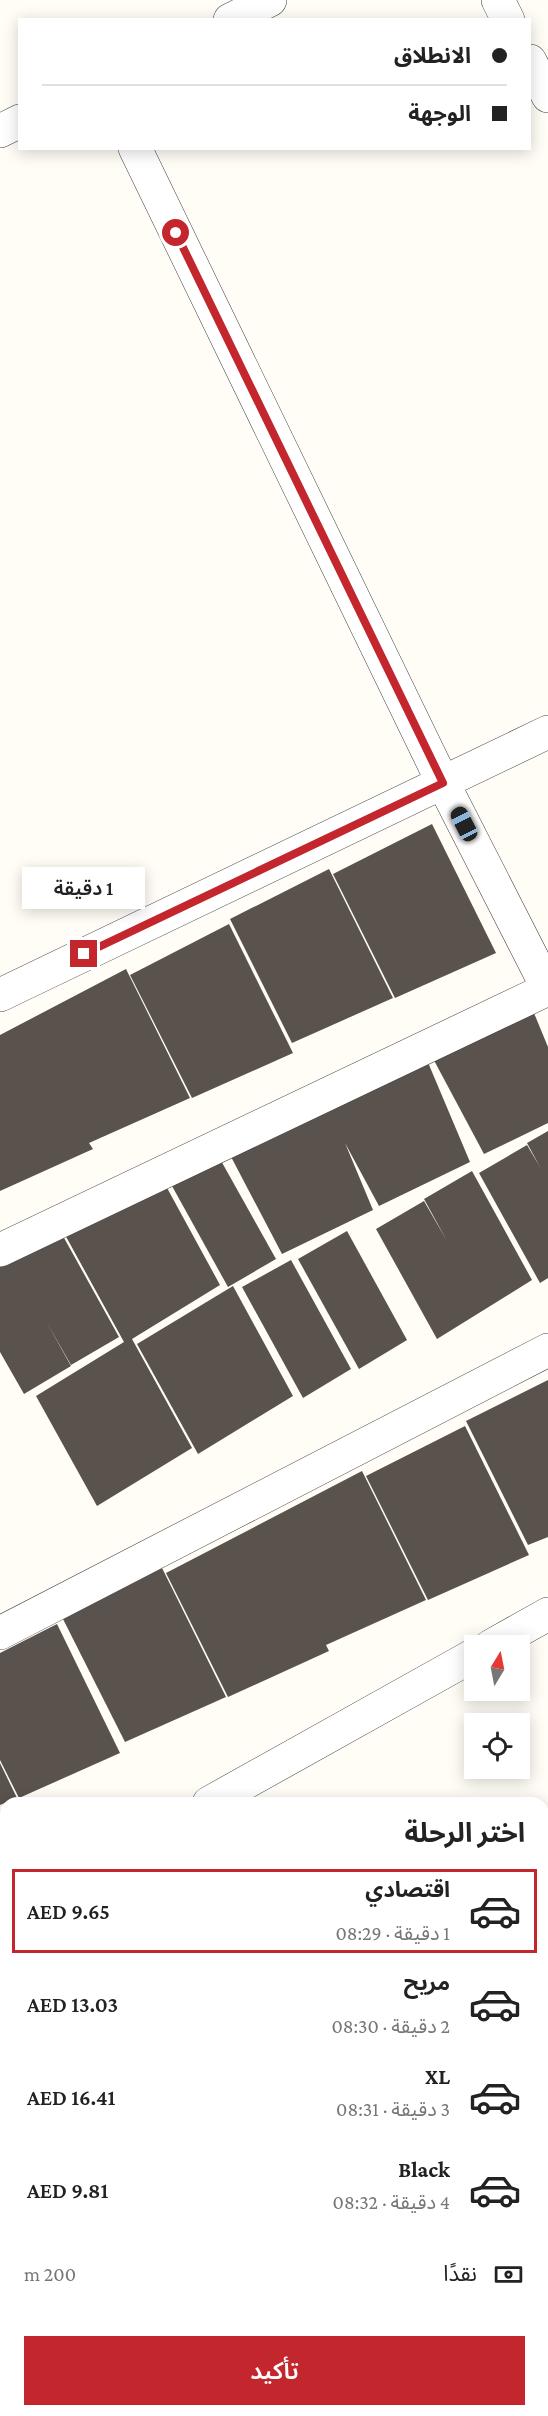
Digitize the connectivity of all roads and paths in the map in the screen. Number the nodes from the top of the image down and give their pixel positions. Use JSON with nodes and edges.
{"nodes":[{"id":1,"x":270,"y":0,"type":"edge"},
{"id":2,"x":498,"y":0,"type":"edge"},
{"id":3,"x":234,"y":18,"type":"edge"},
{"id":4,"x":507,"y":18,"type":"edge"},
{"id":5,"x":531,"y":63,"type":"edge"},
{"id":6,"x":548,"y":96,"type":"edge"},
{"id":7,"x":18,"y":123,"type":"edge"},
{"id":8,"x":0,"y":131,"type":"edge"},
{"id":9,"x":136,"y":150,"type":"edge"},
{"id":10,"x":548,"y":732,"type":"edge"},
{"id":11,"x":443,"y":783,"type":"junction"},
{"id":12,"x":548,"y":989,"type":"edge"},
{"id":13,"x":0,"y":995,"type":"edge"},
{"id":14,"x":0,"y":1250,"type":"edge"},
{"id":15,"x":548,"y":1350,"type":"edge"},
{"id":16,"x":548,"y":1614,"type":"edge"},
{"id":17,"x":0,"y":1633,"type":"edge"},
{"id":18,"x":511,"y":1635,"type":"edge"},
{"id":19,"x":464,"y":1661,"type":"edge"},
{"id":20,"x":220,"y":1797,"type":"edge"}],
"edges":[{"from":1,"to":3,"type":"street"},
{"from":2,"to":4,"type":"street"},
{"from":5,"to":6,"type":"street"},
{"from":7,"to":8,"type":"street"},
{"from":9,"to":11,"type":"street"},
{"from":10,"to":11,"type":"street"},
{"from":11,"to":12,"type":"street"},
{"from":11,"to":13,"type":"street"},
{"from":12,"to":14,"type":"street"},
{"from":15,"to":17,"type":"street"},
{"from":16,"to":18,"type":"street"},
{"from":19,"to":20,"type":"street"}]}
